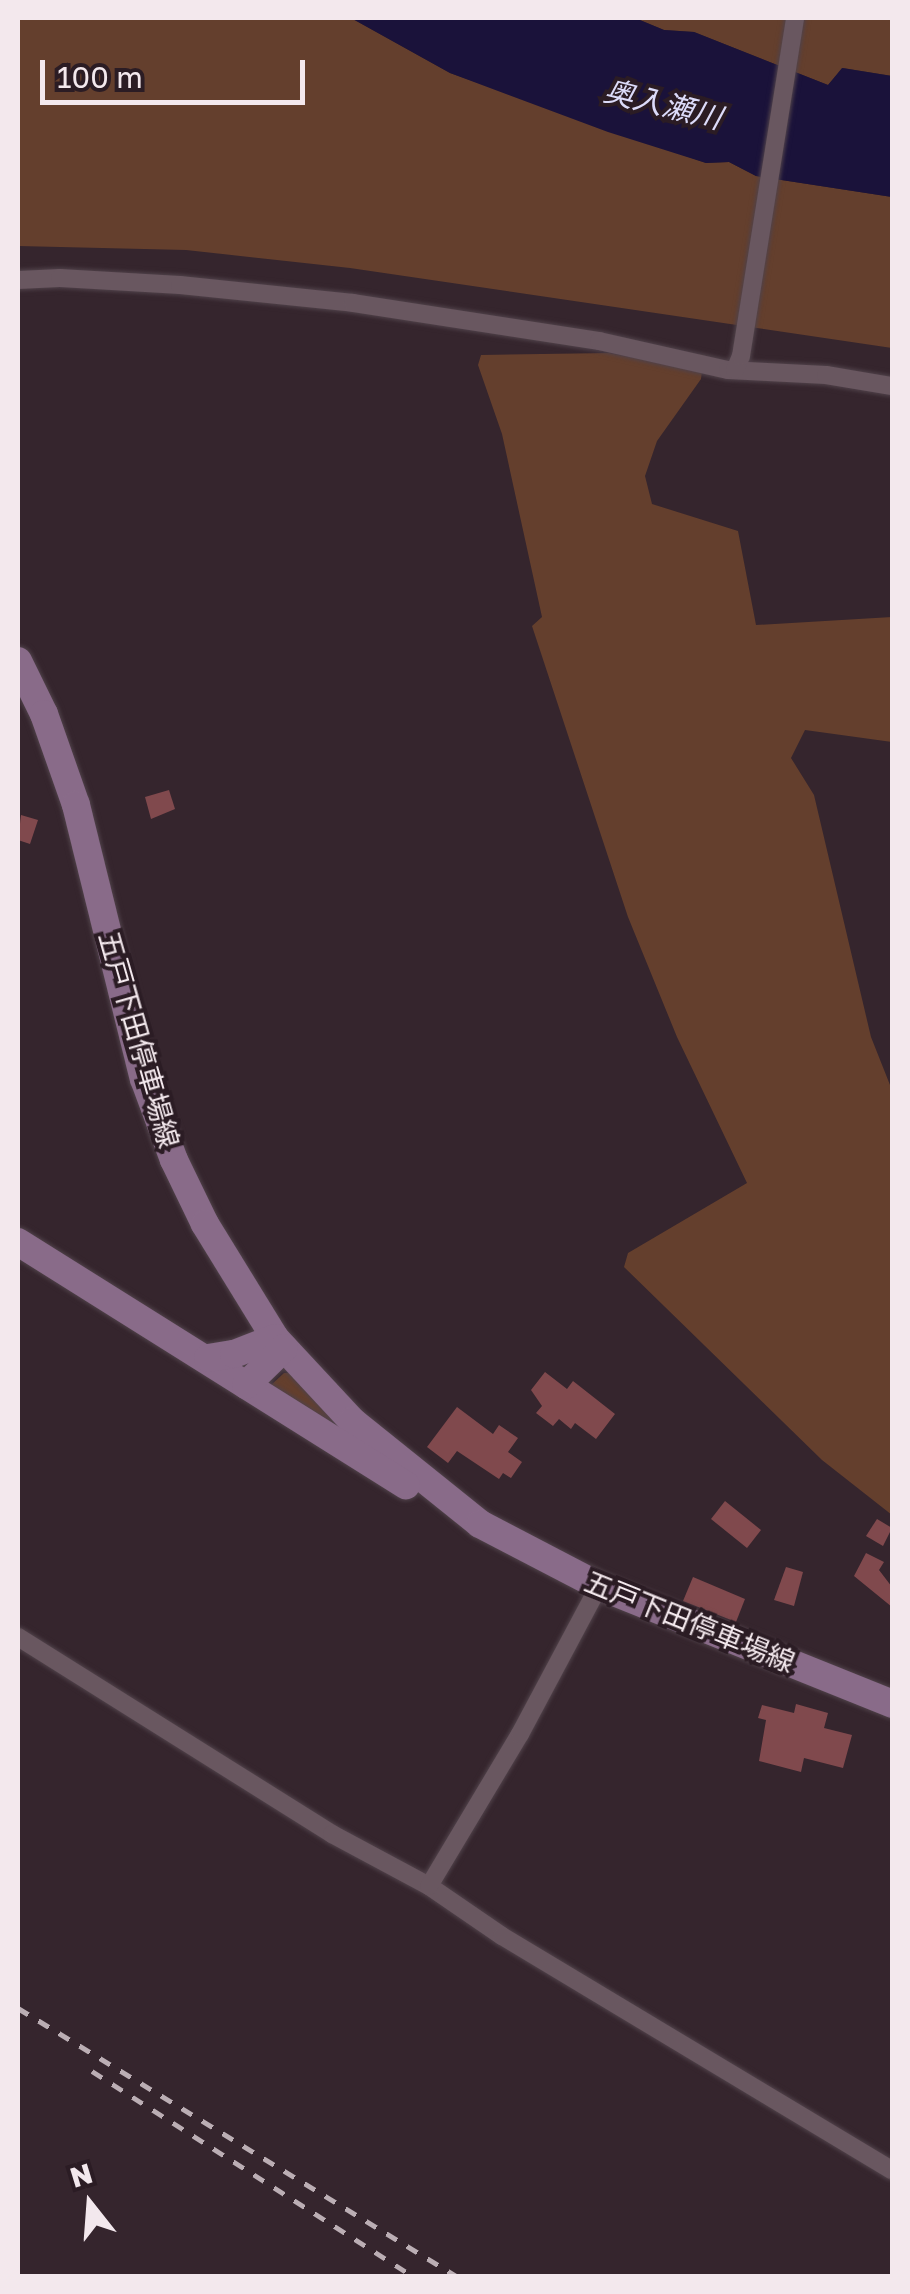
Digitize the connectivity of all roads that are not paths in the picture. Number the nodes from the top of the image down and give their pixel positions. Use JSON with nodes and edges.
{"nodes":[{"id":1,"x":795,"y":18,"type":"edge"},
{"id":2,"x":18,"y":280,"type":"edge"},
{"id":3,"x":738,"y":363,"type":"junction"},
{"id":4,"x":892,"y":386,"type":"edge"},
{"id":5,"x":18,"y":661,"type":"edge"},
{"id":6,"x":18,"y":1242,"type":"edge"},
{"id":7,"x":279,"y":1343,"type":"junction"},
{"id":8,"x":208,"y":1358,"type":"junction"},
{"id":9,"x":246,"y":1386,"type":"junction"},
{"id":10,"x":446,"y":1499,"type":"junction"},
{"id":11,"x":599,"y":1586,"type":"junction"},
{"id":12,"x":18,"y":1637,"type":"edge"},
{"id":13,"x":892,"y":1704,"type":"edge"},
{"id":14,"x":429,"y":1886,"type":"junction"},
{"id":15,"x":892,"y":2170,"type":"edge"}],
"edges":[{"from":1,"to":3,"type":"street"},
{"from":2,"to":3,"type":"street"},
{"from":3,"to":4,"type":"street"},
{"from":5,"to":7,"type":"main road","name":"五戸下田停車場線"},
{"from":6,"to":8,"type":"main road"},
{"from":7,"to":8,"type":"main road"},
{"from":7,"to":9,"type":"main road"},
{"from":7,"to":10,"type":"main road","name":"五戸下田停車場線"},
{"from":8,"to":9,"type":"main road"},
{"from":9,"to":10,"type":"main road"},
{"from":10,"to":11,"type":"main road","name":"五戸下田停車場線"},
{"from":11,"to":13,"type":"main road","name":"五戸下田停車場線"},
{"from":11,"to":14,"type":"street"},
{"from":12,"to":14,"type":"street"},
{"from":14,"to":15,"type":"street"}]}
